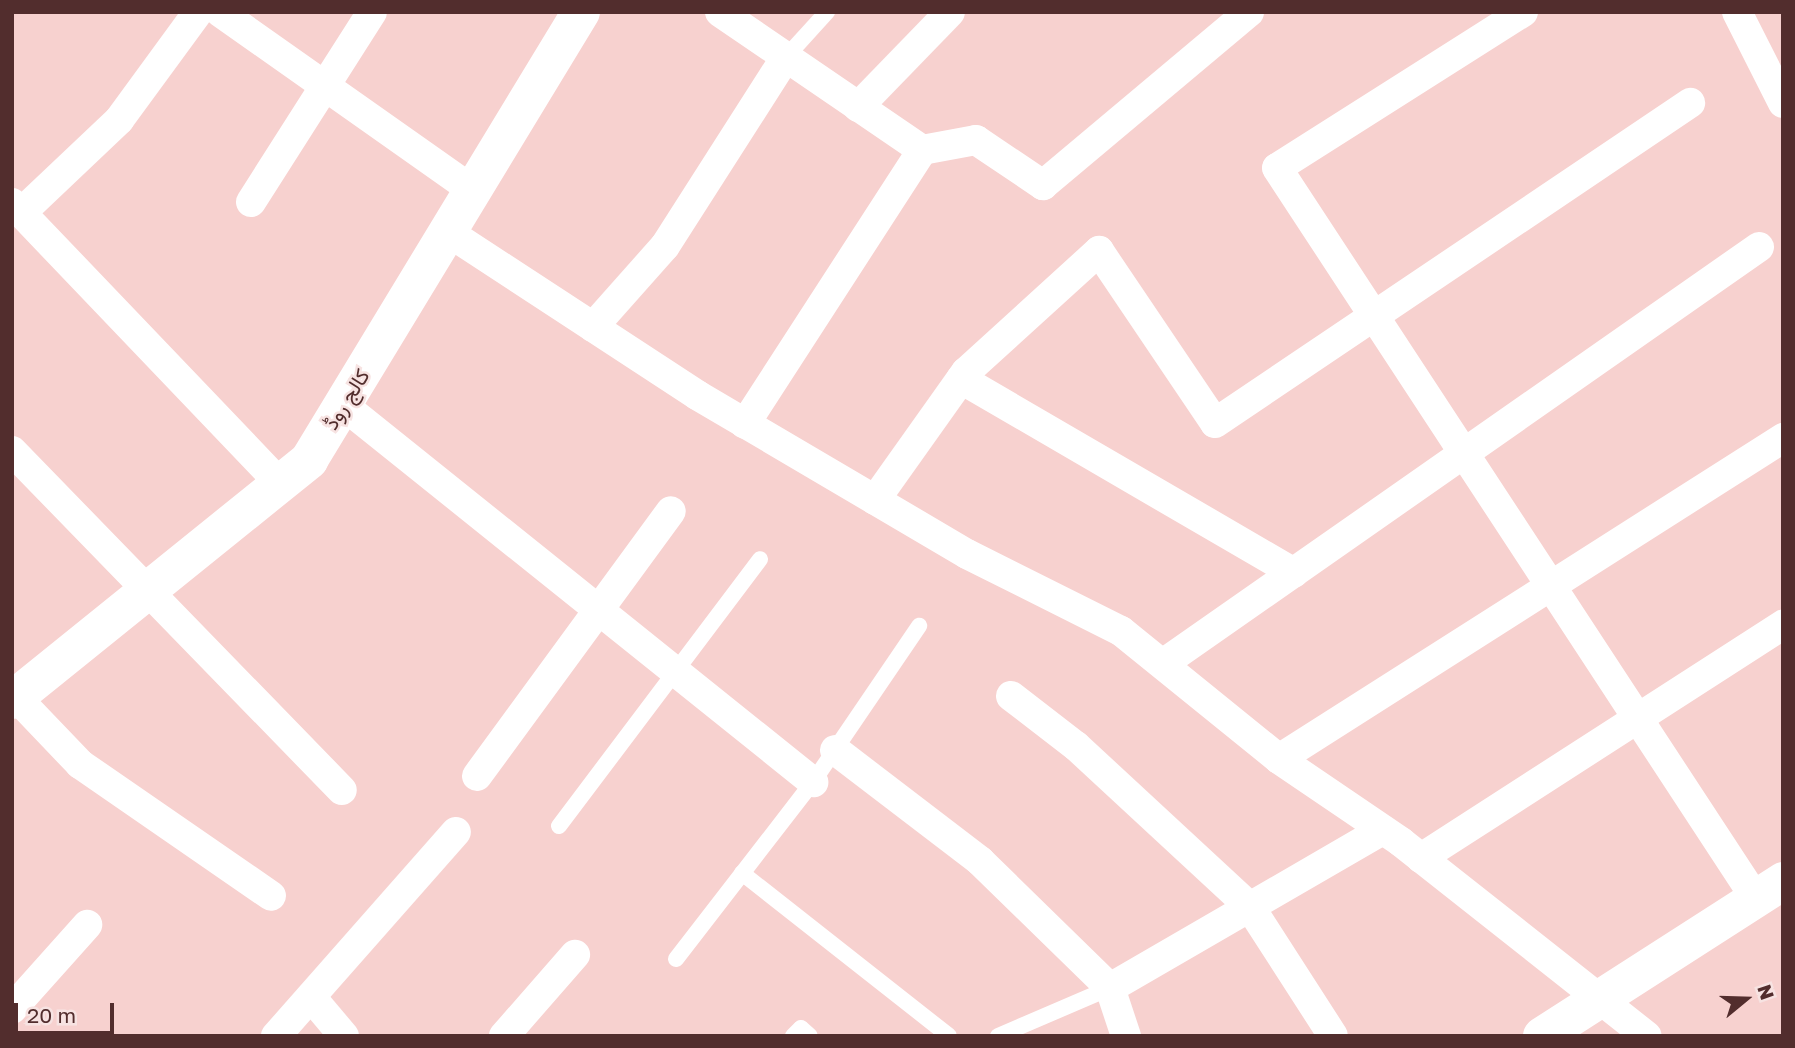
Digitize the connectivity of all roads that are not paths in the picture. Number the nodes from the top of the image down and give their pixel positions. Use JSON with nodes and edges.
{"nodes":[{"id":1,"x":198,"y":12,"type":"edge"},
{"id":2,"x":220,"y":12,"type":"edge"},
{"id":3,"x":372,"y":12,"type":"edge"},
{"id":4,"x":581,"y":12,"type":"edge"},
{"id":5,"x":720,"y":12,"type":"edge"},
{"id":6,"x":827,"y":12,"type":"edge"},
{"id":7,"x":950,"y":12,"type":"edge"},
{"id":8,"x":1249,"y":12,"type":"edge"},
{"id":9,"x":1523,"y":12,"type":"edge"},
{"id":10,"x":1737,"y":12,"type":"edge"},
{"id":11,"x":786,"y":57,"type":"junction"},
{"id":12,"x":324,"y":85,"type":"junction"},
{"id":13,"x":1690,"y":103,"type":"dead end"},
{"id":14,"x":1783,"y":103,"type":"edge"},
{"id":15,"x":858,"y":107,"type":"junction"},
{"id":16,"x":922,"y":150,"type":"junction"},
{"id":17,"x":474,"y":191,"type":"junction"},
{"id":18,"x":251,"y":202,"type":"dead end"},
{"id":19,"x":17,"y":208,"type":"edge"},
{"id":20,"x":448,"y":233,"type":"junction"},
{"id":21,"x":1759,"y":247,"type":"dead end"},
{"id":22,"x":1374,"y":316,"type":"junction"},
{"id":23,"x":593,"y":327,"type":"junction"},
{"id":24,"x":961,"y":379,"type":"junction"},
{"id":25,"x":343,"y":405,"type":"junction"},
{"id":26,"x":745,"y":424,"type":"junction"},
{"id":27,"x":1783,"y":438,"type":"edge"},
{"id":28,"x":12,"y":451,"type":"edge"},
{"id":29,"x":1464,"y":454,"type":"junction"},
{"id":30,"x":280,"y":483,"type":"junction"},
{"id":31,"x":875,"y":499,"type":"junction"},
{"id":32,"x":671,"y":511,"type":"dead end"},
{"id":33,"x":760,"y":559,"type":"dead end"},
{"id":34,"x":1294,"y":573,"type":"junction"},
{"id":35,"x":1551,"y":586,"type":"junction"},
{"id":36,"x":146,"y":590,"type":"junction"},
{"id":37,"x":598,"y":611,"type":"junction"},
{"id":38,"x":1783,"y":625,"type":"edge"},
{"id":39,"x":919,"y":626,"type":"dead end"},
{"id":40,"x":1164,"y":663,"type":"junction"},
{"id":41,"x":673,"y":670,"type":"junction"},
{"id":42,"x":1011,"y":696,"type":"dead end"},
{"id":43,"x":14,"y":699,"type":"edge"},
{"id":44,"x":1638,"y":719,"type":"junction"},
{"id":45,"x":835,"y":750,"type":"junction"},
{"id":46,"x":1279,"y":759,"type":"junction"},
{"id":47,"x":477,"y":776,"type":"dead end"},
{"id":48,"x":813,"y":782,"type":"junction"},
{"id":49,"x":342,"y":790,"type":"dead end"},
{"id":50,"x":559,"y":826,"type":"dead end"},
{"id":51,"x":1383,"y":830,"type":"junction"},
{"id":52,"x":456,"y":832,"type":"dead end"},
{"id":53,"x":1421,"y":858,"type":"junction"},
{"id":54,"x":742,"y":873,"type":"junction"},
{"id":55,"x":1770,"y":890,"type":"edge"},
{"id":56,"x":271,"y":896,"type":"dead end"},
{"id":57,"x":1250,"y":907,"type":"junction"},
{"id":58,"x":87,"y":925,"type":"dead end"},
{"id":59,"x":575,"y":955,"type":"dead end"},
{"id":60,"x":676,"y":959,"type":"dead end"},
{"id":61,"x":1110,"y":988,"type":"junction"},
{"id":62,"x":311,"y":997,"type":"junction"},
{"id":63,"x":1598,"y":1000,"type":"junction"},
{"id":64,"x":12,"y":1009,"type":"edge"},
{"id":65,"x":276,"y":1036,"type":"edge"},
{"id":66,"x":344,"y":1036,"type":"edge"},
{"id":67,"x":504,"y":1036,"type":"edge"},
{"id":68,"x":793,"y":1036,"type":"edge"},
{"id":69,"x":810,"y":1036,"type":"edge"},
{"id":70,"x":949,"y":1036,"type":"edge"},
{"id":71,"x":998,"y":1036,"type":"edge"},
{"id":72,"x":1126,"y":1036,"type":"edge"},
{"id":73,"x":1333,"y":1036,"type":"edge"},
{"id":74,"x":1542,"y":1036,"type":"edge"},
{"id":75,"x":1647,"y":1036,"type":"edge"}],
"edges":[{"from":1,"to":19,"type":"street"},
{"from":2,"to":12,"type":"street"},
{"from":3,"to":12,"type":"street"},
{"from":4,"to":17,"type":"street","name":"کالج روڈ"},
{"from":5,"to":11,"type":"street"},
{"from":6,"to":11,"type":"lane"},
{"from":7,"to":15,"type":"street"},
{"from":8,"to":16,"type":"street"},
{"from":9,"to":22,"type":"street"},
{"from":10,"to":14,"type":"street"},
{"from":11,"to":15,"type":"street"},
{"from":11,"to":23,"type":"street"},
{"from":12,"to":17,"type":"street"},
{"from":12,"to":18,"type":"street"},
{"from":13,"to":22,"type":"street"},
{"from":15,"to":16,"type":"street"},
{"from":16,"to":26,"type":"street"},
{"from":17,"to":20,"type":"street","name":"کالج روڈ"},
{"from":19,"to":30,"type":"street"},
{"from":20,"to":23,"type":"street"},
{"from":20,"to":25,"type":"street","name":"کالج روڈ"},
{"from":21,"to":29,"type":"street"},
{"from":22,"to":24,"type":"street"},
{"from":22,"to":29,"type":"street"},
{"from":23,"to":26,"type":"street"},
{"from":24,"to":31,"type":"street"},
{"from":24,"to":34,"type":"street"},
{"from":25,"to":30,"type":"street","name":"کالج روڈ"},
{"from":25,"to":37,"type":"street"},
{"from":26,"to":31,"type":"street"},
{"from":27,"to":35,"type":"street"},
{"from":28,"to":36,"type":"street"},
{"from":29,"to":34,"type":"street"},
{"from":29,"to":35,"type":"street"},
{"from":30,"to":36,"type":"street","name":"کالج روڈ"},
{"from":31,"to":40,"type":"street"},
{"from":32,"to":37,"type":"street"},
{"from":33,"to":41,"type":"lane"},
{"from":34,"to":40,"type":"street"},
{"from":35,"to":44,"type":"street"},
{"from":35,"to":46,"type":"street"},
{"from":36,"to":43,"type":"street","name":"کالج روڈ"},
{"from":36,"to":49,"type":"street"},
{"from":37,"to":41,"type":"street"},
{"from":37,"to":47,"type":"street"},
{"from":38,"to":44,"type":"street"},
{"from":39,"to":45,"type":"lane"},
{"from":40,"to":46,"type":"street"},
{"from":41,"to":48,"type":"street"},
{"from":41,"to":50,"type":"lane"},
{"from":42,"to":57,"type":"street"},
{"from":43,"to":56,"type":"street"},
{"from":44,"to":53,"type":"street"},
{"from":44,"to":55,"type":"street"},
{"from":45,"to":48,"type":"lane"},
{"from":45,"to":61,"type":"street"},
{"from":46,"to":51,"type":"street"},
{"from":48,"to":54,"type":"lane"},
{"from":51,"to":53,"type":"street"},
{"from":51,"to":57,"type":"street"},
{"from":52,"to":62,"type":"street"},
{"from":53,"to":63,"type":"street"},
{"from":54,"to":60,"type":"lane"},
{"from":54,"to":70,"type":"lane"},
{"from":55,"to":63,"type":"street"},
{"from":57,"to":61,"type":"street"},
{"from":57,"to":73,"type":"street"},
{"from":58,"to":64,"type":"street"},
{"from":59,"to":67,"type":"street"},
{"from":61,"to":71,"type":"lane"},
{"from":61,"to":72,"type":"street"},
{"from":62,"to":65,"type":"street"},
{"from":62,"to":66,"type":"street"},
{"from":63,"to":74,"type":"street"},
{"from":63,"to":75,"type":"street"},
{"from":68,"to":69,"type":"lane"}]}
